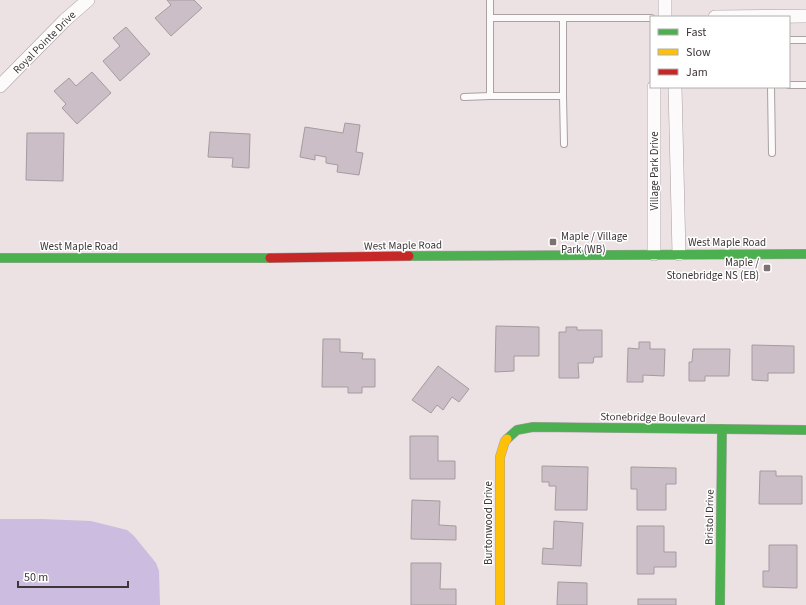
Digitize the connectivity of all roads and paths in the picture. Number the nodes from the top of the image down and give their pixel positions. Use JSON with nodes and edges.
{"nodes":[{"id":1,"x":88,"y":0,"type":"edge"},
{"id":2,"x":490,"y":0,"type":"edge"},
{"id":3,"x":665,"y":0,"type":"edge"},
{"id":4,"x":666,"y":16,"type":"edge"},
{"id":5,"x":790,"y":16,"type":"edge"},
{"id":6,"x":806,"y":16,"type":"edge"},
{"id":7,"x":490,"y":18,"type":"junction"},
{"id":8,"x":563,"y":18,"type":"junction"},
{"id":9,"x":650,"y":18,"type":"edge"},
{"id":10,"x":790,"y":40,"type":"edge"},
{"id":11,"x":806,"y":40,"type":"edge"},
{"id":12,"x":806,"y":85,"type":"edge"},
{"id":13,"x":0,"y":86,"type":"edge"},
{"id":14,"x":790,"y":86,"type":"edge"},
{"id":15,"x":654,"y":88,"type":"edge"},
{"id":16,"x":675,"y":88,"type":"edge"},
{"id":17,"x":771,"y":88,"type":"edge"},
{"id":18,"x":490,"y":96,"type":"junction"},
{"id":19,"x":563,"y":96,"type":"junction"},
{"id":20,"x":464,"y":97,"type":"dead end"},
{"id":21,"x":564,"y":144,"type":"dead end"},
{"id":22,"x":772,"y":152,"type":"dead end"},
{"id":23,"x":654,"y":254,"type":"junction"},
{"id":24,"x":679,"y":254,"type":"junction"},
{"id":25,"x":806,"y":254,"type":"edge"},
{"id":26,"x":0,"y":258,"type":"edge"},
{"id":27,"x":722,"y":429,"type":"junction"},
{"id":28,"x":806,"y":430,"type":"edge"},
{"id":29,"x":505,"y":441,"type":"joint"},
{"id":30,"x":500,"y":605,"type":"edge"},
{"id":31,"x":720,"y":605,"type":"edge"}],
"edges":[{"from":1,"to":13,"type":"street","name":"Royal Pointe Drive"},
{"from":2,"to":7,"type":"lane"},
{"from":3,"to":4,"type":"street"},
{"from":5,"to":6,"type":"street"},
{"from":7,"to":8,"type":"lane"},
{"from":7,"to":18,"type":"lane"},
{"from":8,"to":9,"type":"lane"},
{"from":8,"to":19,"type":"lane"},
{"from":10,"to":11,"type":"lane"},
{"from":12,"to":14,"type":"lane"},
{"from":15,"to":23,"type":"street","name":"Village Park Drive"},
{"from":16,"to":24,"type":"street","name":"Village Park Drive"},
{"from":17,"to":22,"type":"lane"},
{"from":18,"to":19,"type":"lane"},
{"from":18,"to":20,"type":"lane"},
{"from":19,"to":21,"type":"lane"},
{"from":23,"to":24,"type":"main road","name":"West Maple Road"},
{"from":23,"to":26,"type":"main road","name":"West Maple Road"},
{"from":24,"to":25,"type":"main road","name":"West Maple Road"},
{"from":27,"to":28,"type":"main road","name":"Stonebridge Boulevard"},
{"from":27,"to":29,"type":"main road","name":"Stonebridge Boulevard"},
{"from":27,"to":31,"type":"main road","name":"Bristol Drive"},
{"from":29,"to":30,"type":"main road","name":"Burtonwood Drive"}]}
